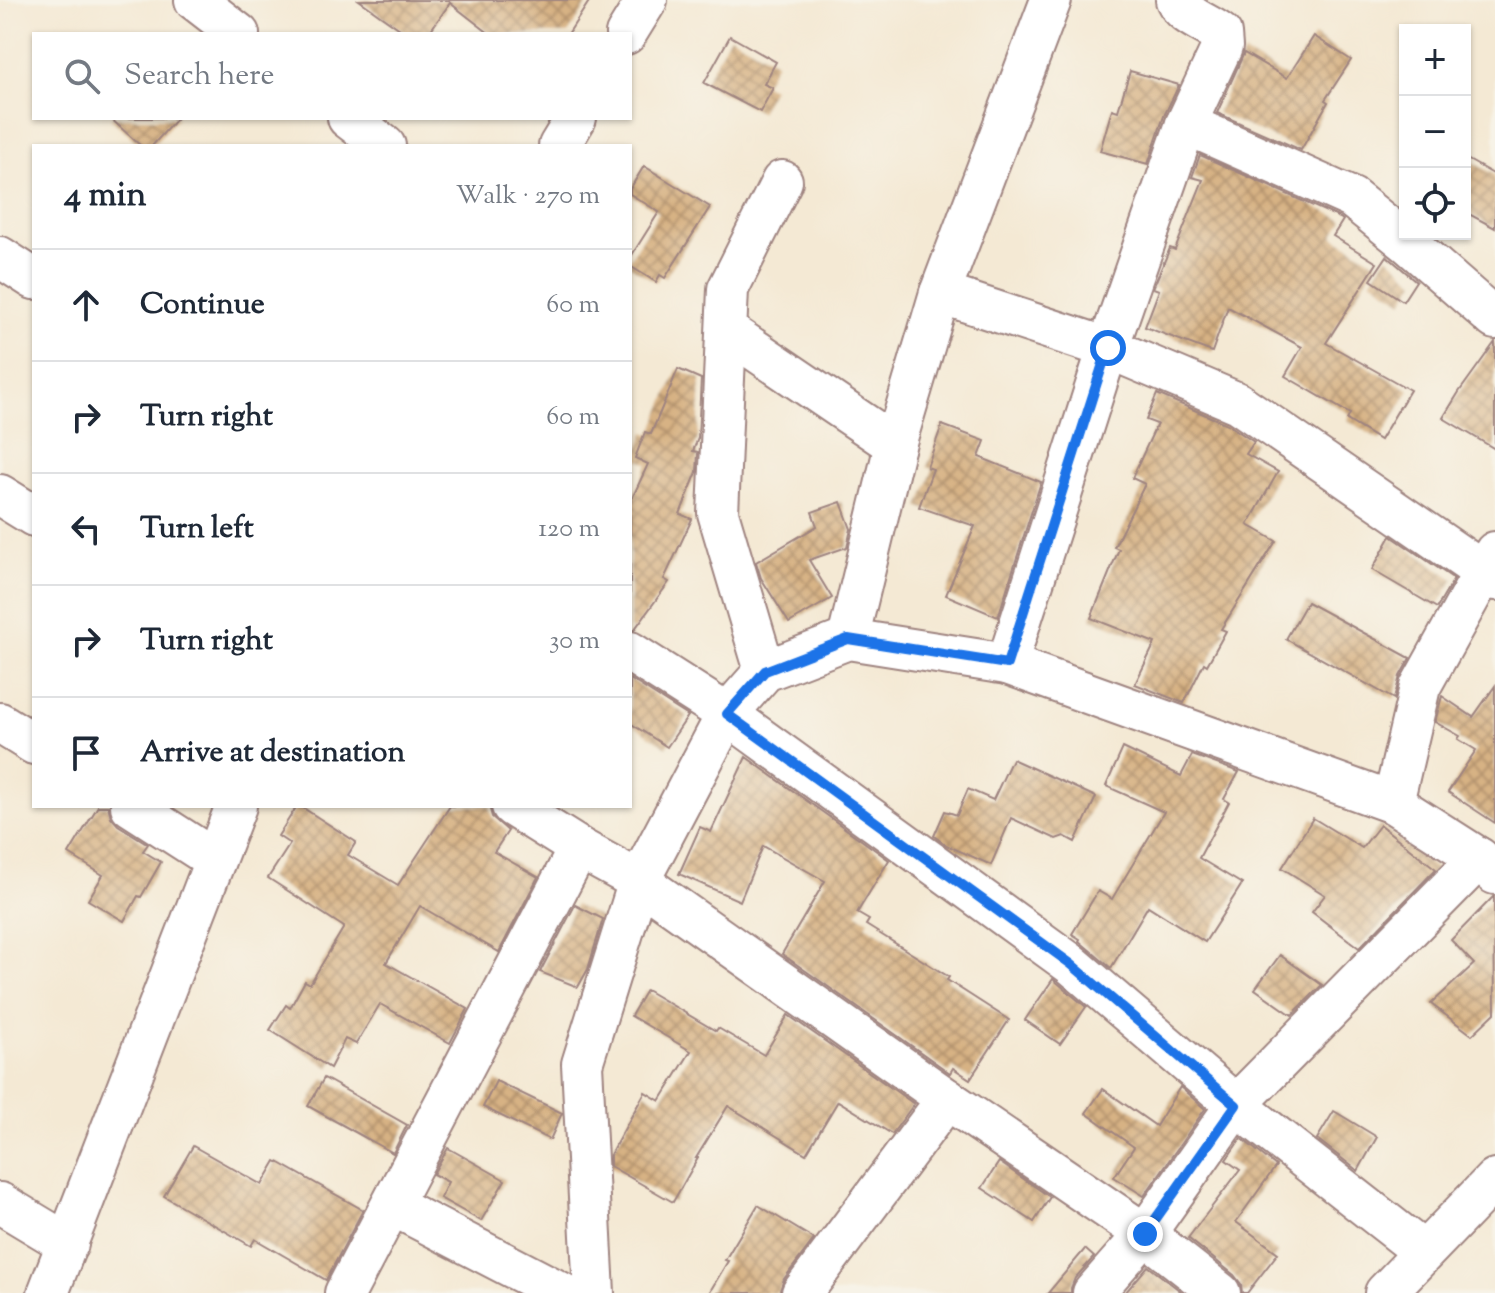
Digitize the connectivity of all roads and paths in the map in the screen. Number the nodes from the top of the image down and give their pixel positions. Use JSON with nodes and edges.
{"nodes":[{"id":1,"x":195,"y":0,"type":"edge"},
{"id":2,"x":647,"y":0,"type":"edge"},
{"id":3,"x":1051,"y":0,"type":"edge"},
{"id":4,"x":1176,"y":0,"type":"edge"},
{"id":5,"x":236,"y":32,"type":"edge"},
{"id":6,"x":627,"y":32,"type":"edge"},
{"id":7,"x":351,"y":120,"type":"edge"},
{"id":8,"x":575,"y":120,"type":"edge"},
{"id":9,"x":1186,"y":124,"type":"junction"},
{"id":10,"x":382,"y":144,"type":"edge"},
{"id":11,"x":560,"y":144,"type":"edge"},
{"id":12,"x":782,"y":181,"type":"dead end"},
{"id":13,"x":0,"y":257,"type":"edge"},
{"id":14,"x":32,"y":278,"type":"edge"},
{"id":15,"x":940,"y":293,"type":"junction"},
{"id":16,"x":1495,"y":319,"type":"edge"},
{"id":17,"x":727,"y":331,"type":"junction"},
{"id":18,"x":1108,"y":348,"type":"junction"},
{"id":19,"x":895,"y":445,"type":"junction"},
{"id":20,"x":0,"y":495,"type":"edge"},
{"id":21,"x":32,"y":515,"type":"edge"},
{"id":22,"x":1491,"y":568,"type":"edge"},
{"id":23,"x":848,"y":639,"type":"junction"},
{"id":24,"x":632,"y":653,"type":"edge"},
{"id":25,"x":1007,"y":664,"type":"junction"},
{"id":26,"x":765,"y":671,"type":"junction"},
{"id":27,"x":727,"y":714,"type":"junction"},
{"id":28,"x":0,"y":723,"type":"edge"},
{"id":29,"x":32,"y":743,"type":"edge"},
{"id":30,"x":1393,"y":803,"type":"junction"},
{"id":31,"x":134,"y":808,"type":"edge"},
{"id":32,"x":235,"y":808,"type":"edge"},
{"id":33,"x":515,"y":808,"type":"edge"},
{"id":34,"x":579,"y":848,"type":"junction"},
{"id":35,"x":215,"y":860,"type":"junction"},
{"id":36,"x":1487,"y":866,"type":"edge"},
{"id":37,"x":639,"y":881,"type":"junction"},
{"id":38,"x":947,"y":1099,"type":"junction"},
{"id":39,"x":1236,"y":1105,"type":"junction"},
{"id":40,"x":1495,"y":1179,"type":"edge"},
{"id":41,"x":0,"y":1203,"type":"edge"},
{"id":42,"x":392,"y":1205,"type":"junction"},
{"id":43,"x":1145,"y":1234,"type":"junction"},
{"id":44,"x":68,"y":1244,"type":"junction"},
{"id":45,"x":1424,"y":1252,"type":"junction"},
{"id":46,"x":48,"y":1293,"type":"edge"},
{"id":47,"x":345,"y":1293,"type":"edge"},
{"id":48,"x":562,"y":1293,"type":"edge"},
{"id":49,"x":594,"y":1293,"type":"edge"},
{"id":50,"x":802,"y":1293,"type":"edge"},
{"id":51,"x":1093,"y":1293,"type":"edge"},
{"id":52,"x":1220,"y":1293,"type":"edge"},
{"id":53,"x":1385,"y":1293,"type":"edge"}],
"edges":[{"from":1,"to":5,"type":"street"},
{"from":2,"to":6,"type":"street"},
{"from":3,"to":15,"type":"street"},
{"from":4,"to":9,"type":"street"},
{"from":7,"to":10,"type":"street"},
{"from":8,"to":11,"type":"street"},
{"from":9,"to":16,"type":"street"},
{"from":9,"to":18,"type":"street"},
{"from":12,"to":17,"type":"street"},
{"from":13,"to":14,"type":"street"},
{"from":15,"to":18,"type":"street"},
{"from":15,"to":19,"type":"street"},
{"from":17,"to":19,"type":"street"},
{"from":17,"to":26,"type":"street"},
{"from":18,"to":22,"type":"street"},
{"from":18,"to":25,"type":"street"},
{"from":19,"to":23,"type":"street"},
{"from":20,"to":21,"type":"street"},
{"from":22,"to":30,"type":"street"},
{"from":23,"to":25,"type":"street"},
{"from":23,"to":26,"type":"street"},
{"from":24,"to":27,"type":"street"},
{"from":25,"to":30,"type":"street"},
{"from":26,"to":27,"type":"street"},
{"from":27,"to":37,"type":"street"},
{"from":27,"to":39,"type":"street"},
{"from":28,"to":29,"type":"street"},
{"from":30,"to":36,"type":"street"},
{"from":31,"to":35,"type":"street"},
{"from":32,"to":35,"type":"street"},
{"from":33,"to":34,"type":"street"},
{"from":34,"to":37,"type":"street"},
{"from":34,"to":42,"type":"street"},
{"from":35,"to":44,"type":"street"},
{"from":36,"to":39,"type":"street"},
{"from":37,"to":38,"type":"street"},
{"from":37,"to":49,"type":"street"},
{"from":38,"to":43,"type":"street"},
{"from":38,"to":50,"type":"street"},
{"from":39,"to":43,"type":"street"},
{"from":39,"to":45,"type":"street"},
{"from":40,"to":45,"type":"street"},
{"from":41,"to":44,"type":"street"},
{"from":42,"to":47,"type":"street"},
{"from":42,"to":48,"type":"street"},
{"from":43,"to":51,"type":"street"},
{"from":43,"to":52,"type":"street"},
{"from":44,"to":46,"type":"street"},
{"from":45,"to":53,"type":"street"}]}
